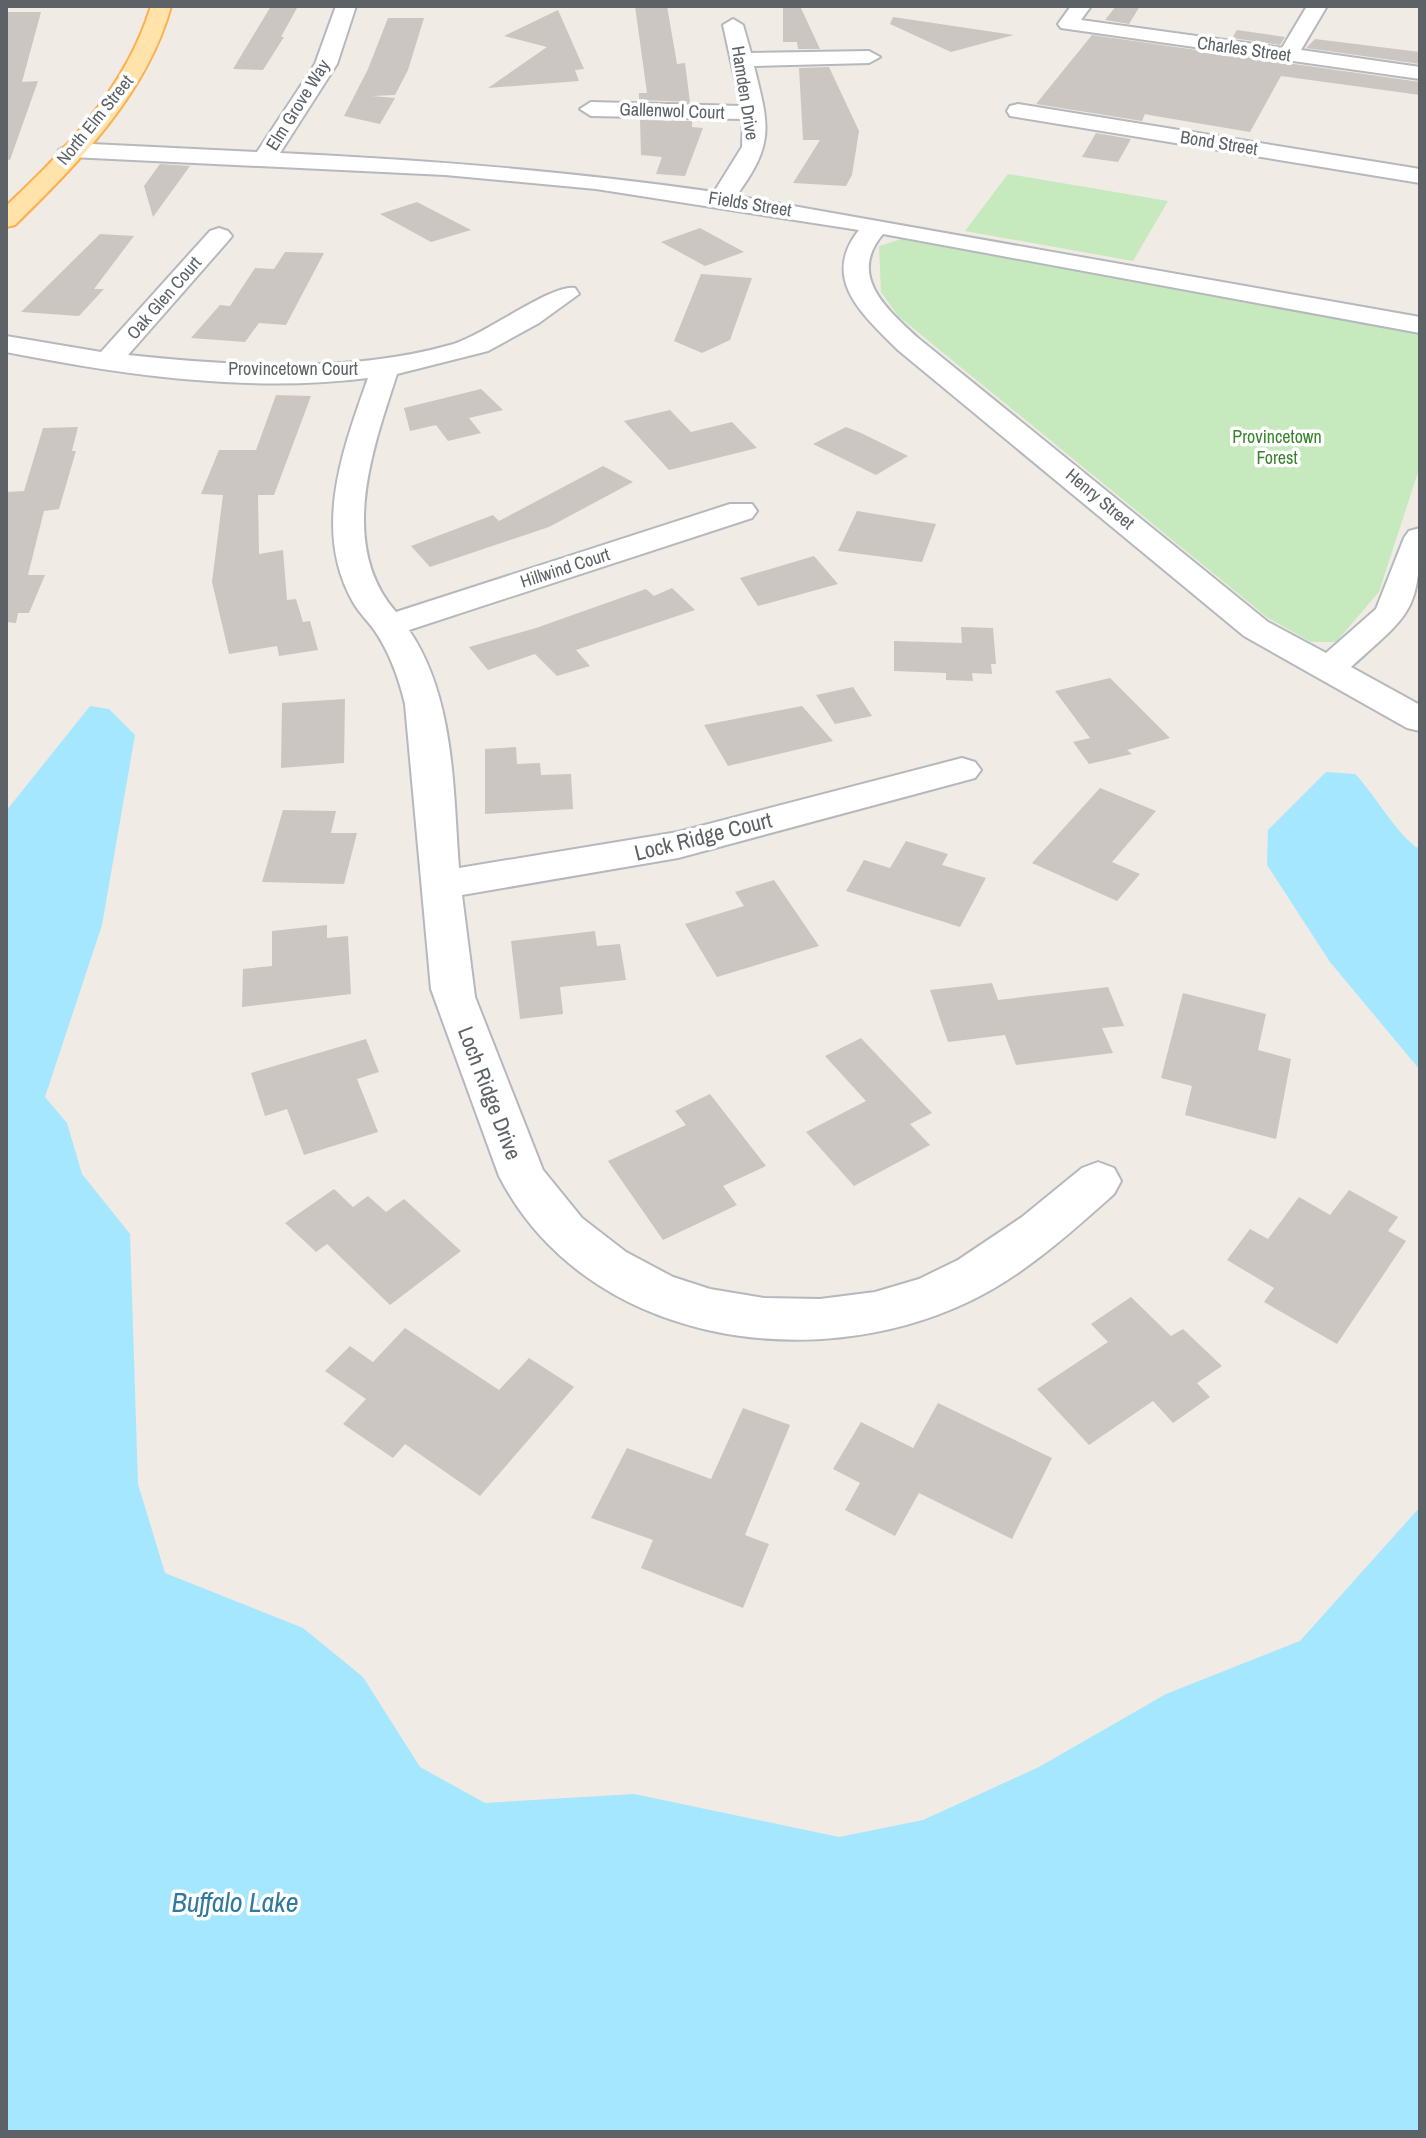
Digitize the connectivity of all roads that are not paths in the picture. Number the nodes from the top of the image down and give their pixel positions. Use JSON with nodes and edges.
{"nodes":[{"id":1,"x":161,"y":6,"type":"edge"},
{"id":2,"x":346,"y":6,"type":"edge"},
{"id":3,"x":1081,"y":6,"type":"edge"},
{"id":4,"x":1317,"y":6,"type":"edge"},
{"id":5,"x":733,"y":25,"type":"dead end"},
{"id":6,"x":1288,"y":55,"type":"junction"},
{"id":7,"x":869,"y":57,"type":"dead end"},
{"id":8,"x":743,"y":60,"type":"junction"},
{"id":9,"x":1420,"y":73,"type":"edge"},
{"id":10,"x":591,"y":109,"type":"dead end"},
{"id":11,"x":1018,"y":111,"type":"dead end"},
{"id":12,"x":752,"y":113,"type":"junction"},
{"id":13,"x":71,"y":150,"type":"junction"},
{"id":14,"x":265,"y":158,"type":"junction"},
{"id":15,"x":1420,"y":176,"type":"edge"},
{"id":16,"x":721,"y":199,"type":"junction"},
{"id":17,"x":6,"y":219,"type":"edge"},
{"id":18,"x":876,"y":226,"type":"junction"},
{"id":19,"x":219,"y":236,"type":"dead end"},
{"id":20,"x":566,"y":294,"type":"dead end"},
{"id":21,"x":1420,"y":325,"type":"edge"},
{"id":22,"x":6,"y":344,"type":"edge"},
{"id":23,"x":109,"y":360,"type":"junction"},
{"id":24,"x":385,"y":368,"type":"junction"},
{"id":25,"x":741,"y":511,"type":"dead end"},
{"id":26,"x":1420,"y":538,"type":"edge"},
{"id":27,"x":389,"y":625,"type":"junction"},
{"id":28,"x":1329,"y":669,"type":"junction"},
{"id":29,"x":1420,"y":720,"type":"edge"},
{"id":30,"x":962,"y":770,"type":"dead end"},
{"id":31,"x":440,"y":885,"type":"junction"},
{"id":32,"x":1098,"y":1181,"type":"dead end"}],
"edges":[{"from":1,"to":13,"type":"main road","name":"North Elm Street"},
{"from":2,"to":14,"type":"street","name":"Elm Grove Way"},
{"from":3,"to":6,"type":"street","name":"Charles Street"},
{"from":4,"to":6,"type":"street"},
{"from":5,"to":8,"type":"street","name":"Hamden Drive"},
{"from":6,"to":9,"type":"street","name":"Charles Street"},
{"from":7,"to":8,"type":"street"},
{"from":8,"to":12,"type":"street","name":"Hamden Drive"},
{"from":10,"to":12,"type":"street","name":"Gallenwol Court"},
{"from":11,"to":15,"type":"street","name":"Bond Street"},
{"from":12,"to":16,"type":"street","name":"Hamden Drive"},
{"from":13,"to":14,"type":"street","name":"Fields Street"},
{"from":13,"to":17,"type":"main road","name":"North Elm Street"},
{"from":14,"to":16,"type":"street","name":"Fields Street"},
{"from":16,"to":18,"type":"street","name":"Fields Street"},
{"from":18,"to":21,"type":"street","name":"Fields Street"},
{"from":18,"to":28,"type":"street","name":"Henry Street"},
{"from":19,"to":23,"type":"street","name":"Oak Glen Court"},
{"from":20,"to":24,"type":"street","name":"Provincetown Court"},
{"from":22,"to":23,"type":"street","name":"Provincetown Court"},
{"from":23,"to":24,"type":"street","name":"Provincetown Court"},
{"from":24,"to":27,"type":"street","name":"Loch Ridge Drive"},
{"from":25,"to":27,"type":"street","name":"Hillwind Court"},
{"from":26,"to":28,"type":"street"},
{"from":27,"to":31,"type":"street","name":"Loch Ridge Drive"},
{"from":28,"to":29,"type":"street","name":"Henry Street"},
{"from":30,"to":31,"type":"street","name":"Lock Ridge Court"},
{"from":31,"to":32,"type":"street","name":"Loch Ridge Drive"}]}
